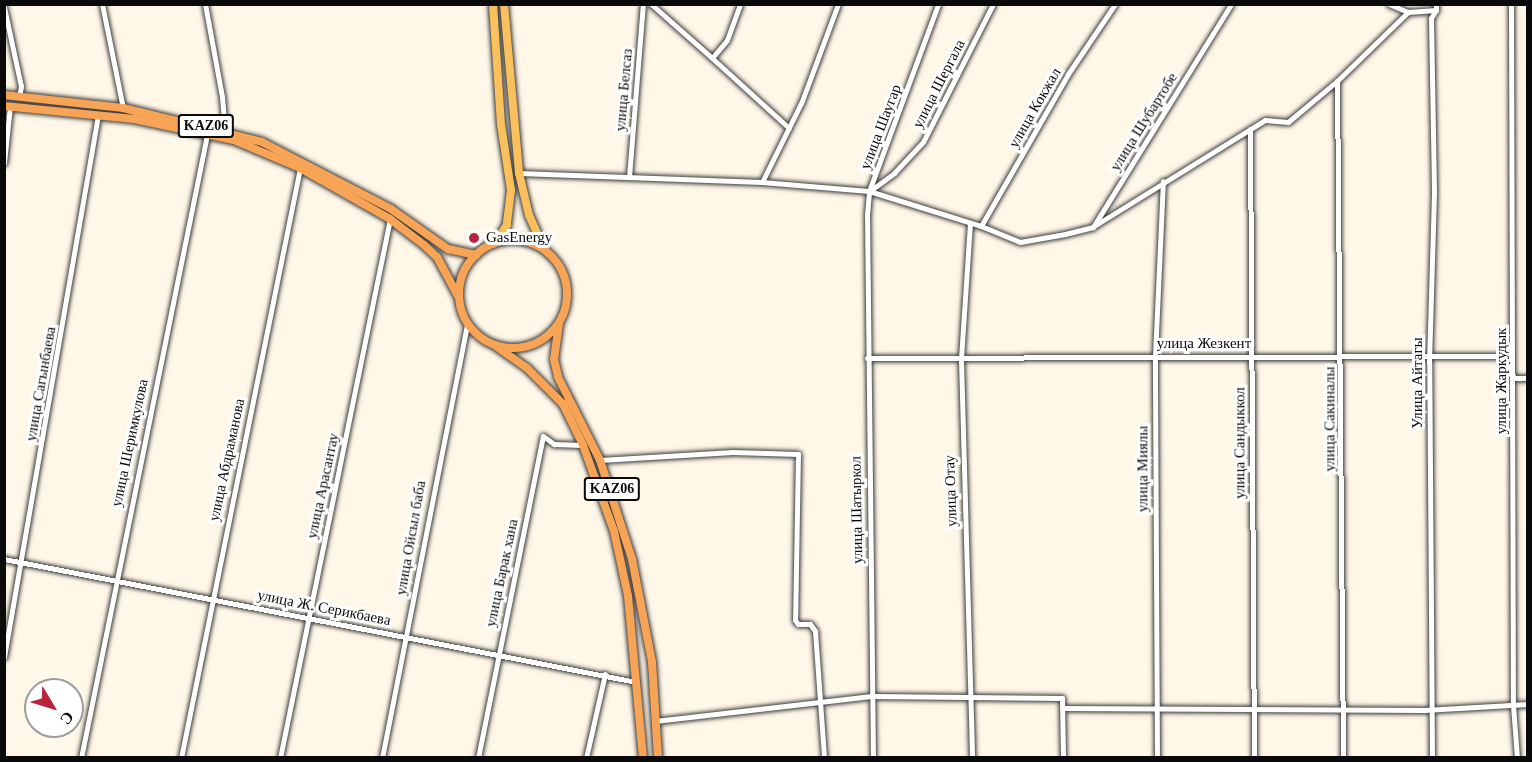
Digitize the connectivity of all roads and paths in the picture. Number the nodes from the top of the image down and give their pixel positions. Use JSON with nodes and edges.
{"nodes":[{"id":1,"x":102,"y":4,"type":"edge"},
{"id":2,"x":205,"y":4,"type":"edge"},
{"id":3,"x":493,"y":4,"type":"edge"},
{"id":4,"x":504,"y":4,"type":"edge"},
{"id":5,"x":643,"y":4,"type":"edge"},
{"id":6,"x":651,"y":4,"type":"edge"},
{"id":7,"x":740,"y":4,"type":"edge"},
{"id":8,"x":838,"y":4,"type":"edge"},
{"id":9,"x":938,"y":4,"type":"edge"},
{"id":10,"x":993,"y":4,"type":"edge"},
{"id":11,"x":1115,"y":4,"type":"edge"},
{"id":12,"x":1231,"y":4,"type":"edge"},
{"id":13,"x":1389,"y":4,"type":"edge"},
{"id":14,"x":1511,"y":4,"type":"edge"},
{"id":15,"x":4,"y":7,"type":"edge"},
{"id":16,"x":1436,"y":7,"type":"edge"},
{"id":17,"x":1408,"y":12,"type":"junction"},
{"id":18,"x":712,"y":58,"type":"junction"},
{"id":19,"x":1337,"y":81,"type":"junction"},
{"id":20,"x":4,"y":95,"type":"edge"},
{"id":21,"x":19,"y":97,"type":"junction"},
{"id":22,"x":7,"y":106,"type":"edge"},
{"id":23,"x":123,"y":108,"type":"junction"},
{"id":24,"x":98,"y":115,"type":"junction"},
{"id":25,"x":789,"y":128,"type":"junction"},
{"id":26,"x":1250,"y":129,"type":"junction"},
{"id":27,"x":225,"y":130,"type":"junction"},
{"id":28,"x":207,"y":135,"type":"junction"},
{"id":29,"x":4,"y":163,"type":"edge"},
{"id":30,"x":300,"y":168,"type":"junction"},
{"id":31,"x":519,"y":173,"type":"junction"},
{"id":32,"x":628,"y":177,"type":"junction"},
{"id":33,"x":1163,"y":181,"type":"junction"},
{"id":34,"x":762,"y":182,"type":"junction"},
{"id":35,"x":870,"y":191,"type":"junction"},
{"id":36,"x":390,"y":219,"type":"junction"},
{"id":37,"x":970,"y":223,"type":"junction"},
{"id":38,"x":981,"y":226,"type":"junction"},
{"id":39,"x":1093,"y":226,"type":"junction"},
{"id":40,"x":495,"y":243,"type":"junction"},
{"id":41,"x":544,"y":249,"type":"junction"},
{"id":42,"x":476,"y":255,"type":"junction"},
{"id":43,"x":866,"y":262,"type":"joint"},
{"id":44,"x":458,"y":296,"type":"junction"},
{"id":45,"x":467,"y":324,"type":"junction"},
{"id":46,"x":559,"y":324,"type":"junction"},
{"id":47,"x":496,"y":347,"type":"junction"},
{"id":48,"x":961,"y":356,"type":"junction"},
{"id":49,"x":1155,"y":356,"type":"junction"},
{"id":50,"x":1251,"y":356,"type":"junction"},
{"id":51,"x":1342,"y":356,"type":"junction"},
{"id":52,"x":1429,"y":356,"type":"junction"},
{"id":53,"x":867,"y":358,"type":"junction"},
{"id":54,"x":1514,"y":378,"type":"junction"},
{"id":55,"x":1527,"y":378,"type":"edge"},
{"id":56,"x":583,"y":445,"type":"junction"},
{"id":57,"x":600,"y":460,"type":"junction"},
{"id":58,"x":4,"y":560,"type":"edge"},
{"id":59,"x":24,"y":563,"type":"junction"},
{"id":60,"x":114,"y":580,"type":"junction"},
{"id":61,"x":211,"y":599,"type":"junction"},
{"id":62,"x":308,"y":617,"type":"junction"},
{"id":63,"x":406,"y":636,"type":"junction"},
{"id":64,"x":498,"y":654,"type":"junction"},
{"id":65,"x":4,"y":657,"type":"edge"},
{"id":66,"x":605,"y":674,"type":"junction"},
{"id":67,"x":638,"y":683,"type":"junction"},
{"id":68,"x":972,"y":695,"type":"junction"},
{"id":69,"x":872,"y":696,"type":"junction"},
{"id":70,"x":1527,"y":704,"type":"edge"},
{"id":71,"x":820,"y":705,"type":"junction"},
{"id":72,"x":1513,"y":705,"type":"junction"},
{"id":73,"x":1062,"y":708,"type":"junction"},
{"id":74,"x":1157,"y":710,"type":"junction"},
{"id":75,"x":1254,"y":710,"type":"junction"},
{"id":76,"x":1342,"y":710,"type":"junction"},
{"id":77,"x":1431,"y":710,"type":"junction"},
{"id":78,"x":655,"y":721,"type":"junction"},
{"id":79,"x":81,"y":758,"type":"edge"},
{"id":80,"x":181,"y":758,"type":"edge"},
{"id":81,"x":280,"y":758,"type":"edge"},
{"id":82,"x":382,"y":758,"type":"edge"},
{"id":83,"x":478,"y":758,"type":"edge"},
{"id":84,"x":586,"y":758,"type":"edge"},
{"id":85,"x":643,"y":758,"type":"edge"},
{"id":86,"x":658,"y":758,"type":"edge"},
{"id":87,"x":824,"y":758,"type":"edge"},
{"id":88,"x":873,"y":758,"type":"edge"},
{"id":89,"x":972,"y":758,"type":"edge"},
{"id":90,"x":1063,"y":758,"type":"edge"},
{"id":91,"x":1157,"y":758,"type":"edge"},
{"id":92,"x":1254,"y":758,"type":"edge"},
{"id":93,"x":1343,"y":758,"type":"edge"},
{"id":94,"x":1432,"y":758,"type":"edge"},
{"id":95,"x":1517,"y":758,"type":"edge"}],
"edges":[{"from":1,"to":23,"type":"street"},
{"from":2,"to":27,"type":"street"},
{"from":3,"to":40,"type":"main road"},
{"from":4,"to":31,"type":"main road"},
{"from":5,"to":32,"type":"street","name":"улица Белсаз"},
{"from":6,"to":18,"type":"street"},
{"from":7,"to":18,"type":"street"},
{"from":8,"to":25,"type":"street"},
{"from":9,"to":35,"type":"street","name":"улица Шаугар"},
{"from":10,"to":35,"type":"street","name":"улица Шергала"},
{"from":11,"to":38,"type":"street","name":"улица Кокжал"},
{"from":12,"to":39,"type":"street","name":"улица Шубартобе"},
{"from":13,"to":17,"type":"street","name":"Улица Айтагы"},
{"from":14,"to":54,"type":"street","name":"улица Жаркудык"},
{"from":15,"to":21,"type":"street"},
{"from":16,"to":17,"type":"street","name":"Улица Айтагы"},
{"from":16,"to":52,"type":"street","name":"Улица Айтагы"},
{"from":17,"to":19,"type":"street"},
{"from":18,"to":25,"type":"street"},
{"from":19,"to":26,"type":"street"},
{"from":19,"to":51,"type":"street","name":"улица Сакиналы"},
{"from":20,"to":21,"type":"highway","number":"KАZ06"},
{"from":21,"to":23,"type":"highway","number":"KАZ06"},
{"from":22,"to":24,"type":"highway","number":"KАZ06"},
{"from":22,"to":29,"type":"street"},
{"from":23,"to":27,"type":"highway","number":"KАZ06"},
{"from":24,"to":28,"type":"highway","number":"KАZ06"},
{"from":24,"to":59,"type":"street","name":"улица Сагынбаева"},
{"from":25,"to":34,"type":"street"},
{"from":26,"to":33,"type":"street"},
{"from":26,"to":50,"type":"street","name":"улица Сандыккол"},
{"from":27,"to":42,"type":"highway","number":"KАZ06"},
{"from":28,"to":30,"type":"highway","number":"KАZ06"},
{"from":28,"to":60,"type":"street","name":"улица Шеримкулова"},
{"from":30,"to":36,"type":"highway","number":"KАZ06"},
{"from":30,"to":61,"type":"street","name":"улица Абдраманова"},
{"from":31,"to":32,"type":"street"},
{"from":31,"to":41,"type":"main road"},
{"from":32,"to":34,"type":"street"},
{"from":33,"to":39,"type":"street"},
{"from":33,"to":49,"type":"street","name":"улица Миялы"},
{"from":34,"to":35,"type":"street"},
{"from":35,"to":37,"type":"street"},
{"from":35,"to":43,"type":"street","name":"улица Шаугар"},
{"from":36,"to":44,"type":"highway","number":"KАZ06"},
{"from":36,"to":62,"type":"street","name":"улица Арасантау"},
{"from":37,"to":38,"type":"street"},
{"from":37,"to":48,"type":"street","name":"улица Отау"},
{"from":38,"to":39,"type":"street"},
{"from":40,"to":41,"type":"highway"},
{"from":40,"to":42,"type":"highway"},
{"from":41,"to":46,"type":"highway","number":"KАZ06"},
{"from":42,"to":44,"type":"highway"},
{"from":43,"to":53,"type":"street","name":"улица Шатыркол"},
{"from":44,"to":45,"type":"highway","number":"KАZ06"},
{"from":45,"to":47,"type":"highway","number":"KАZ06"},
{"from":45,"to":63,"type":"street","name":"улица Ойсыл баба"},
{"from":46,"to":47,"type":"highway"},
{"from":46,"to":57,"type":"highway","number":"KАZ06"},
{"from":47,"to":56,"type":"highway","number":"KАZ06"},
{"from":48,"to":49,"type":"street","name":"улица Жезкент"},
{"from":48,"to":53,"type":"street","name":"улица Жезкент"},
{"from":48,"to":68,"type":"street","name":"улица Отау"},
{"from":49,"to":50,"type":"street","name":"улица Жезкент"},
{"from":49,"to":74,"type":"street","name":"улица Миялы"},
{"from":50,"to":51,"type":"street","name":"улица Жезкент"},
{"from":50,"to":75,"type":"street","name":"улица Сандыккол"},
{"from":51,"to":52,"type":"street","name":"улица Жезкент"},
{"from":51,"to":76,"type":"street","name":"улица Сакиналы"},
{"from":52,"to":54,"type":"street","name":"улица Жезкент"},
{"from":52,"to":77,"type":"street","name":"Улица Айтагы"},
{"from":53,"to":69,"type":"street","name":"улица Шатыркол"},
{"from":54,"to":55,"type":"street"},
{"from":54,"to":72,"type":"street","name":"улица Жаркудык"},
{"from":56,"to":64,"type":"street","name":"улица Барак хана"},
{"from":56,"to":67,"type":"highway","number":"KАZ06"},
{"from":57,"to":71,"type":"street"},
{"from":57,"to":78,"type":"highway","number":"KАZ06"},
{"from":58,"to":59,"type":"street","name":"улица Ж. Серикбаева"},
{"from":59,"to":60,"type":"street","name":"улица Ж. Серикбаева"},
{"from":59,"to":65,"type":"street","name":"улица Сагынбаева"},
{"from":60,"to":61,"type":"street","name":"улица Ж. Серикбаева"},
{"from":60,"to":79,"type":"street","name":"улица Шеримкулова"},
{"from":61,"to":62,"type":"street","name":"улица Ж. Серикбаева"},
{"from":61,"to":80,"type":"street","name":"улица Абдраманова"},
{"from":62,"to":63,"type":"street","name":"улица Ж. Серикбаева"},
{"from":62,"to":81,"type":"street","name":"улица Арасантау"},
{"from":63,"to":64,"type":"street","name":"улица Ж. Серикбаева"},
{"from":63,"to":82,"type":"street","name":"улица Ойсыл баба"},
{"from":64,"to":66,"type":"street","name":"улица Ж. Серикбаева"},
{"from":64,"to":83,"type":"street","name":"улица Барак хана"},
{"from":66,"to":67,"type":"street","name":"улица Ж. Серикбаева"},
{"from":66,"to":84,"type":"street"},
{"from":67,"to":85,"type":"highway","number":"KАZ06"},
{"from":68,"to":69,"type":"street"},
{"from":68,"to":73,"type":"street"},
{"from":68,"to":89,"type":"street","name":"улица Отау"},
{"from":69,"to":71,"type":"street"},
{"from":69,"to":88,"type":"street","name":"улица Шатыркол"},
{"from":70,"to":72,"type":"street"},
{"from":71,"to":78,"type":"street"},
{"from":71,"to":87,"type":"street"},
{"from":72,"to":77,"type":"street"},
{"from":72,"to":95,"type":"street","name":"улица Жаркудык"},
{"from":73,"to":74,"type":"street"},
{"from":73,"to":90,"type":"street"},
{"from":74,"to":75,"type":"street"},
{"from":74,"to":91,"type":"street","name":"улица Миялы"},
{"from":75,"to":76,"type":"street"},
{"from":75,"to":92,"type":"street","name":"улица Сандыккол"},
{"from":76,"to":77,"type":"street"},
{"from":76,"to":93,"type":"street","name":"улица Сакиналы"},
{"from":77,"to":94,"type":"street","name":"Улица Айтагы"},
{"from":78,"to":86,"type":"highway","number":"KАZ06"}]}
